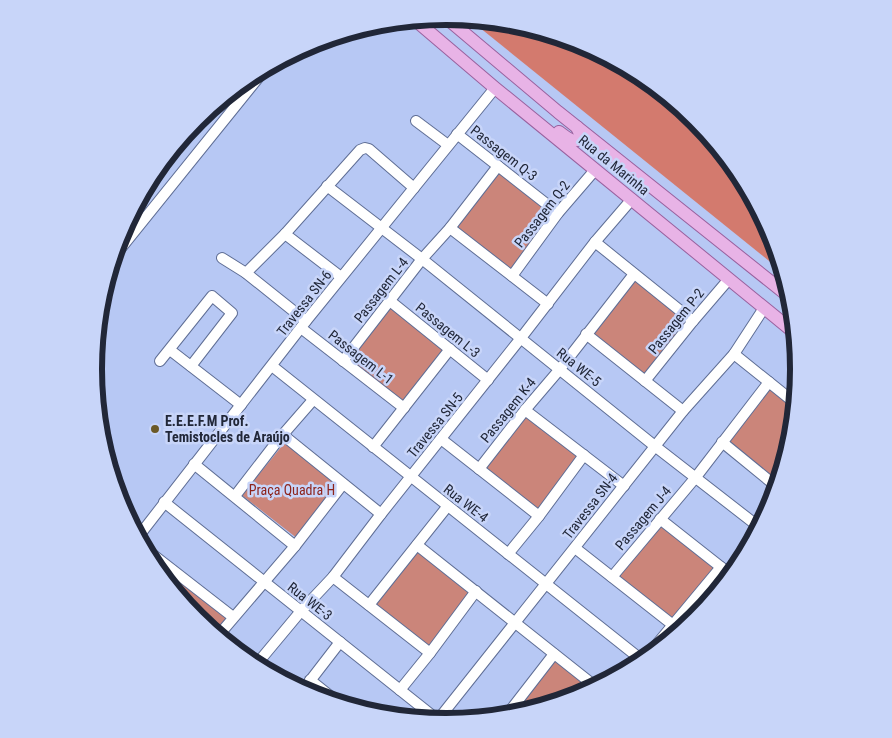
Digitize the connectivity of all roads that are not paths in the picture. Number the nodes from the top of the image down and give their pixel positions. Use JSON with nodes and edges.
{"nodes":[{"id":1,"x":455,"y":25,"type":"edge"},
{"id":2,"x":422,"y":26,"type":"edge"},
{"id":3,"x":495,"y":88,"type":"junction"},
{"id":4,"x":234,"y":98,"type":"edge"},
{"id":5,"x":511,"y":101,"type":"junction"},
{"id":6,"x":416,"y":120,"type":"dead end"},
{"id":7,"x":577,"y":127,"type":"junction"},
{"id":8,"x":457,"y":134,"type":"junction"},
{"id":9,"x":448,"y":145,"type":"junction"},
{"id":10,"x":498,"y":166,"type":"junction"},
{"id":11,"x":595,"y":170,"type":"junction"},
{"id":12,"x":327,"y":186,"type":"junction"},
{"id":13,"x":414,"y":188,"type":"junction"},
{"id":14,"x":632,"y":199,"type":"junction"},
{"id":15,"x":558,"y":213,"type":"junction"},
{"id":16,"x":381,"y":228,"type":"junction"},
{"id":17,"x":450,"y":228,"type":"junction"},
{"id":18,"x":285,"y":234,"type":"junction"},
{"id":19,"x":127,"y":239,"type":"edge"},
{"id":20,"x":595,"y":242,"type":"junction"},
{"id":21,"x":222,"y":258,"type":"dead end"},
{"id":22,"x":422,"y":259,"type":"junction"},
{"id":23,"x":246,"y":274,"type":"junction"},
{"id":24,"x":634,"y":274,"type":"junction"},
{"id":25,"x":512,"y":276,"type":"junction"},
{"id":26,"x":342,"y":277,"type":"junction"},
{"id":27,"x":729,"y":279,"type":"junction"},
{"id":28,"x":780,"y":289,"type":"edge"},
{"id":29,"x":390,"y":301,"type":"junction"},
{"id":30,"x":548,"y":304,"type":"junction"},
{"id":31,"x":764,"y":308,"type":"junction"},
{"id":32,"x":693,"y":321,"type":"junction"},
{"id":33,"x":303,"y":324,"type":"junction"},
{"id":34,"x":787,"y":327,"type":"edge"},
{"id":35,"x":586,"y":334,"type":"junction"},
{"id":36,"x":521,"y":338,"type":"junction"},
{"id":37,"x":450,"y":349,"type":"junction"},
{"id":38,"x":170,"y":350,"type":"junction"},
{"id":39,"x":734,"y":354,"type":"junction"},
{"id":40,"x":160,"y":361,"type":"dead end"},
{"id":41,"x":343,"y":361,"type":"junction"},
{"id":42,"x":191,"y":366,"type":"junction"},
{"id":43,"x":272,"y":366,"type":"junction"},
{"id":44,"x":560,"y":369,"type":"junction"},
{"id":45,"x":488,"y":380,"type":"junction"},
{"id":46,"x":645,"y":381,"type":"junction"},
{"id":47,"x":769,"y":382,"type":"junction"},
{"id":48,"x":788,"y":398,"type":"edge"},
{"id":49,"x":313,"y":400,"type":"junction"},
{"id":50,"x":241,"y":406,"type":"junction"},
{"id":51,"x":404,"y":408,"type":"junction"},
{"id":52,"x":525,"y":410,"type":"junction"},
{"id":53,"x":683,"y":411,"type":"junction"},
{"id":54,"x":283,"y":435,"type":"junction"},
{"id":55,"x":441,"y":439,"type":"junction"},
{"id":56,"x":722,"y":442,"type":"junction"},
{"id":57,"x":373,"y":447,"type":"junction"},
{"id":58,"x":656,"y":447,"type":"junction"},
{"id":59,"x":584,"y":455,"type":"junction"},
{"id":60,"x":194,"y":464,"type":"junction"},
{"id":61,"x":479,"y":468,"type":"junction"},
{"id":62,"x":410,"y":477,"type":"junction"},
{"id":63,"x":696,"y":477,"type":"junction"},
{"id":64,"x":771,"y":482,"type":"edge"},
{"id":65,"x":343,"y":484,"type":"junction"},
{"id":66,"x":624,"y":486,"type":"junction"},
{"id":67,"x":235,"y":496,"type":"junction"},
{"id":68,"x":164,"y":502,"type":"junction"},
{"id":69,"x":447,"y":506,"type":"junction"},
{"id":70,"x":381,"y":514,"type":"junction"},
{"id":71,"x":539,"y":516,"type":"junction"},
{"id":72,"x":660,"y":518,"type":"junction"},
{"id":73,"x":754,"y":522,"type":"edge"},
{"id":74,"x":142,"y":531,"type":"edge"},
{"id":75,"x":417,"y":545,"type":"junction"},
{"id":76,"x":295,"y":546,"type":"junction"},
{"id":77,"x":575,"y":548,"type":"junction"},
{"id":78,"x":508,"y":554,"type":"junction"},
{"id":79,"x":161,"y":561,"type":"edge"},
{"id":80,"x":721,"y":567,"type":"junction"},
{"id":81,"x":172,"y":570,"type":"junction"},
{"id":82,"x":725,"y":570,"type":"edge"},
{"id":83,"x":169,"y":573,"type":"edge"},
{"id":84,"x":333,"y":577,"type":"junction"},
{"id":85,"x":612,"y":577,"type":"junction"},
{"id":86,"x":264,"y":582,"type":"junction"},
{"id":87,"x":546,"y":585,"type":"junction"},
{"id":88,"x":476,"y":591,"type":"junction"},
{"id":89,"x":369,"y":605,"type":"junction"},
{"id":90,"x":301,"y":611,"type":"junction"},
{"id":91,"x":233,"y":617,"type":"junction"},
{"id":92,"x":516,"y":622,"type":"junction"},
{"id":93,"x":673,"y":625,"type":"junction"},
{"id":94,"x":222,"y":631,"type":"edge"},
{"id":95,"x":666,"y":634,"type":"edge"},
{"id":96,"x":340,"y":642,"type":"junction"},
{"id":97,"x":430,"y":653,"type":"junction"},
{"id":98,"x":554,"y":654,"type":"junction"},
{"id":99,"x":636,"y":656,"type":"edge"},
{"id":100,"x":261,"y":659,"type":"edge"},
{"id":101,"x":310,"y":680,"type":"junction"},
{"id":102,"x":589,"y":682,"type":"edge"},
{"id":103,"x":307,"y":684,"type":"edge"},
{"id":104,"x":323,"y":690,"type":"edge"},
{"id":105,"x":400,"y":690,"type":"junction"},
{"id":106,"x":514,"y":706,"type":"edge"},
{"id":107,"x":427,"y":712,"type":"edge"},
{"id":108,"x":444,"y":713,"type":"edge"}],
"edges":[{"from":1,"to":7,"type":"main road","name":"Rua da Marinha"},
{"from":2,"to":3,"type":"main road","name":"Rua da Marinha"},
{"from":3,"to":5,"type":"main road","name":"Rua da Marinha"},
{"from":3,"to":8,"type":"street","name":"Travessa SN-6"},
{"from":4,"to":19,"type":"street"},
{"from":5,"to":7,"type":"main road"},
{"from":5,"to":11,"type":"main road","name":"Rua da Marinha"},
{"from":6,"to":9,"type":"street"},
{"from":7,"to":28,"type":"main road","name":"Rua da Marinha"},
{"from":8,"to":9,"type":"street","name":"Travessa SN-6"},
{"from":8,"to":10,"type":"street","name":"Passagem Q-3"},
{"from":9,"to":13,"type":"street","name":"Travessa SN-6"},
{"from":10,"to":15,"type":"street","name":"Passagem Q-3"},
{"from":10,"to":17,"type":"street","name":"Passagem L-4"},
{"from":11,"to":14,"type":"main road","name":"Rua da Marinha"},
{"from":11,"to":15,"type":"street","name":"Passagem Q-2"},
{"from":12,"to":13,"type":"street"},
{"from":12,"to":16,"type":"street","name":"Rua WE-5"},
{"from":12,"to":18,"type":"street"},
{"from":13,"to":16,"type":"street","name":"Travessa SN-6"},
{"from":14,"to":20,"type":"street","name":"Travessa SN-5"},
{"from":14,"to":27,"type":"main road","name":"Rua da Marinha"},
{"from":15,"to":25,"type":"street","name":"Passagem Q-2"},
{"from":16,"to":22,"type":"street","name":"Rua WE-5"},
{"from":16,"to":26,"type":"street","name":"Travessa SN-6"},
{"from":17,"to":22,"type":"street","name":"Passagem L-4"},
{"from":17,"to":25,"type":"street"},
{"from":18,"to":23,"type":"street"},
{"from":18,"to":26,"type":"street"},
{"from":20,"to":24,"type":"street"},
{"from":20,"to":30,"type":"street","name":"Travessa SN-5"},
{"from":21,"to":23,"type":"street","name":"Passagem L-1"},
{"from":22,"to":29,"type":"street","name":"Passagem L-4"},
{"from":22,"to":36,"type":"street","name":"Rua WE-5"},
{"from":23,"to":33,"type":"street","name":"Passagem L-1"},
{"from":24,"to":32,"type":"street"},
{"from":24,"to":35,"type":"street","name":"Passagem K-4"},
{"from":25,"to":30,"type":"street"},
{"from":26,"to":33,"type":"street","name":"Travessa SN-6"},
{"from":27,"to":31,"type":"main road","name":"Rua da Marinha"},
{"from":27,"to":32,"type":"street","name":"Passagem P-2"},
{"from":29,"to":37,"type":"street","name":"Passagem L-3"},
{"from":29,"to":41,"type":"street","name":"Passagem L-4"},
{"from":30,"to":36,"type":"street","name":"Travessa SN-5"},
{"from":31,"to":34,"type":"main road","name":"Rua da Marinha"},
{"from":31,"to":39,"type":"street","name":"Travessa SN-4"},
{"from":32,"to":46,"type":"street","name":"Passagem P-2"},
{"from":33,"to":41,"type":"street","name":"Passagem L-1"},
{"from":33,"to":43,"type":"street","name":"Travessa SN-6"},
{"from":35,"to":44,"type":"street","name":"Passagem K-4"},
{"from":35,"to":46,"type":"street"},
{"from":36,"to":44,"type":"street","name":"Rua WE-5"},
{"from":36,"to":45,"type":"street","name":"Travessa SN-5"},
{"from":37,"to":45,"type":"street","name":"Passagem L-3"},
{"from":37,"to":51,"type":"street"},
{"from":38,"to":40,"type":"street"},
{"from":38,"to":42,"type":"street"},
{"from":38,"to":42,"type":"street"},
{"from":39,"to":47,"type":"street"},
{"from":39,"to":53,"type":"street","name":"Travessa SN-4"},
{"from":41,"to":51,"type":"street","name":"Passagem L-1"},
{"from":42,"to":50,"type":"street"},
{"from":43,"to":49,"type":"street","name":"Rua WE-4"},
{"from":43,"to":50,"type":"street","name":"Travessa SN-6"},
{"from":44,"to":52,"type":"street","name":"Passagem K-4"},
{"from":44,"to":58,"type":"street","name":"Rua WE-5"},
{"from":45,"to":55,"type":"street","name":"Travessa SN-5"},
{"from":46,"to":53,"type":"street"},
{"from":47,"to":48,"type":"street"},
{"from":47,"to":56,"type":"street","name":"Passagem J-4"},
{"from":49,"to":54,"type":"street"},
{"from":49,"to":57,"type":"street","name":"Rua WE-4"},
{"from":50,"to":60,"type":"street","name":"Travessa SN-6"},
{"from":51,"to":57,"type":"street"},
{"from":52,"to":59,"type":"street"},
{"from":52,"to":61,"type":"street","name":"Passagem K-4"},
{"from":53,"to":58,"type":"street","name":"Travessa SN-4"},
{"from":54,"to":65,"type":"street"},
{"from":54,"to":67,"type":"street"},
{"from":55,"to":61,"type":"street"},
{"from":55,"to":62,"type":"street","name":"Travessa SN-5"},
{"from":56,"to":63,"type":"street","name":"Passagem J-4"},
{"from":56,"to":64,"type":"street"},
{"from":57,"to":62,"type":"street","name":"Rua WE-4"},
{"from":58,"to":63,"type":"street","name":"Rua WE-5"},
{"from":58,"to":66,"type":"street","name":"Travessa SN-4"},
{"from":59,"to":66,"type":"street"},
{"from":59,"to":71,"type":"street"},
{"from":60,"to":67,"type":"street"},
{"from":60,"to":68,"type":"street","name":"Travessa SN-6"},
{"from":61,"to":71,"type":"street"},
{"from":62,"to":69,"type":"street","name":"Rua WE-4"},
{"from":62,"to":70,"type":"street","name":"Travessa SN-5"},
{"from":63,"to":72,"type":"street","name":"Passagem J-4"},
{"from":63,"to":73,"type":"street","name":"Rua WE-5"},
{"from":65,"to":70,"type":"street"},
{"from":65,"to":76,"type":"street"},
{"from":66,"to":77,"type":"street","name":"Travessa SN-4"},
{"from":67,"to":76,"type":"street"},
{"from":68,"to":74,"type":"street","name":"Travessa SN-6"},
{"from":68,"to":86,"type":"street","name":"Rua WE-3"},
{"from":69,"to":75,"type":"street"},
{"from":69,"to":78,"type":"street","name":"Rua WE-4"},
{"from":70,"to":84,"type":"street","name":"Travessa SN-5"},
{"from":71,"to":78,"type":"street"},
{"from":72,"to":80,"type":"street"},
{"from":72,"to":85,"type":"street","name":"Passagem J-4"},
{"from":75,"to":88,"type":"street"},
{"from":75,"to":89,"type":"street"},
{"from":76,"to":86,"type":"street"},
{"from":77,"to":85,"type":"street"},
{"from":77,"to":87,"type":"street","name":"Travessa SN-4"},
{"from":78,"to":87,"type":"street","name":"Rua WE-4"},
{"from":79,"to":81,"type":"street"},
{"from":80,"to":82,"type":"street"},
{"from":80,"to":93,"type":"street"},
{"from":81,"to":83,"type":"street"},
{"from":81,"to":91,"type":"street"},
{"from":84,"to":89,"type":"street"},
{"from":84,"to":90,"type":"street","name":"Travessa SN-5"},
{"from":85,"to":93,"type":"street"},
{"from":86,"to":90,"type":"street","name":"Rua WE-3"},
{"from":86,"to":91,"type":"street"},
{"from":87,"to":92,"type":"street","name":"Travessa SN-4"},
{"from":87,"to":99,"type":"street","name":"Rua WE-4"},
{"from":88,"to":92,"type":"street"},
{"from":88,"to":97,"type":"street"},
{"from":89,"to":97,"type":"street"},
{"from":90,"to":96,"type":"street","name":"Rua WE-3"},
{"from":90,"to":100,"type":"street","name":"Travessa SN-5"},
{"from":91,"to":94,"type":"street"},
{"from":92,"to":98,"type":"street"},
{"from":92,"to":108,"type":"street","name":"Travessa SN-4"},
{"from":93,"to":95,"type":"street"},
{"from":96,"to":101,"type":"street"},
{"from":96,"to":105,"type":"street","name":"Rua WE-3"},
{"from":97,"to":105,"type":"street"},
{"from":98,"to":102,"type":"street"},
{"from":98,"to":106,"type":"street"},
{"from":101,"to":103,"type":"street"},
{"from":101,"to":104,"type":"street"},
{"from":105,"to":107,"type":"street","name":"Rua WE-3"}]}
